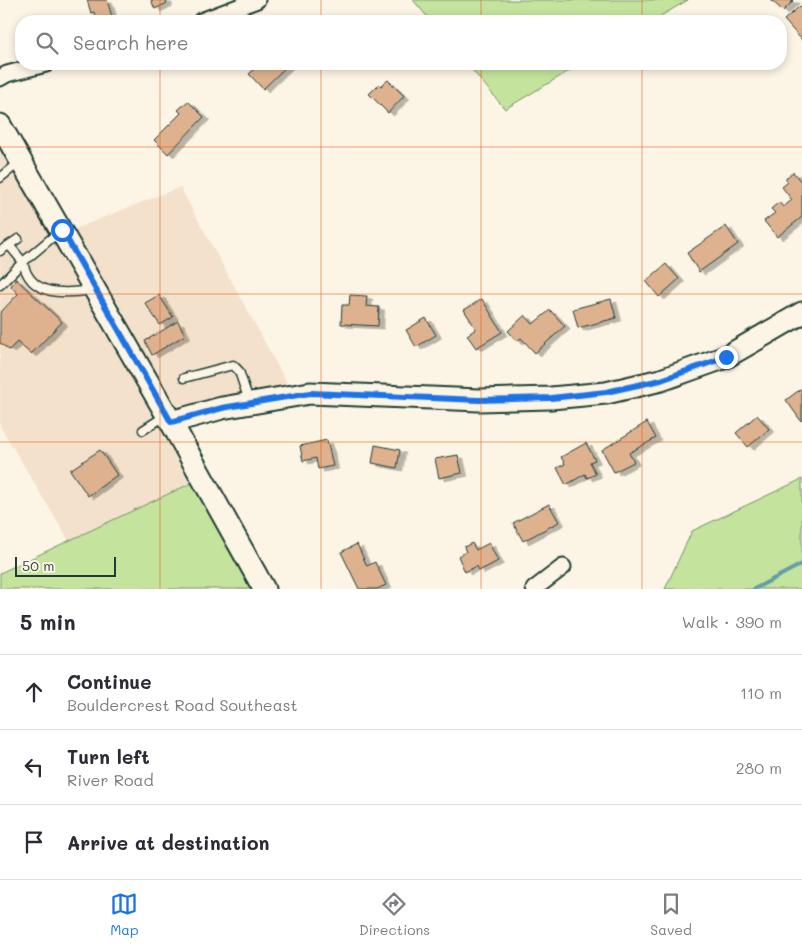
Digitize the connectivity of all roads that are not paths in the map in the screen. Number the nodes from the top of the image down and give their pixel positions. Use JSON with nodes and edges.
{"nodes":[{"id":1,"x":257,"y":0,"type":"edge"},
{"id":2,"x":217,"y":15,"type":"edge"},
{"id":3,"x":23,"y":70,"type":"edge"},
{"id":4,"x":0,"y":78,"type":"edge"},
{"id":5,"x":0,"y":125,"type":"edge"},
{"id":6,"x":22,"y":160,"type":"junction"},
{"id":7,"x":0,"y":178,"type":"edge"},
{"id":8,"x":62,"y":230,"type":"junction"},
{"id":9,"x":18,"y":239,"type":"dead end"},
{"id":10,"x":9,"y":245,"type":"junction"},
{"id":11,"x":0,"y":251,"type":"edge"},
{"id":12,"x":23,"y":262,"type":"junction"},
{"id":13,"x":0,"y":285,"type":"edge"},
{"id":14,"x":95,"y":290,"type":"junction"},
{"id":15,"x":802,"y":313,"type":"edge"},
{"id":16,"x":184,"y":378,"type":"dead end"},
{"id":17,"x":249,"y":403,"type":"junction"},
{"id":18,"x":169,"y":418,"type":"junction"},
{"id":19,"x":144,"y":430,"type":"dead end"},
{"id":20,"x":563,"y":567,"type":"dead end"},
{"id":21,"x":264,"y":589,"type":"edge"},
{"id":22,"x":534,"y":589,"type":"edge"}],
"edges":[{"from":1,"to":2,"type":"street"},
{"from":3,"to":4,"type":"street"},
{"from":5,"to":6,"type":"street"},
{"from":6,"to":7,"type":"lane"},
{"from":6,"to":8,"type":"street"},
{"from":8,"to":12,"type":"lane"},
{"from":8,"to":14,"type":"street"},
{"from":9,"to":10,"type":"lane"},
{"from":10,"to":11,"type":"lane"},
{"from":10,"to":12,"type":"lane"},
{"from":12,"to":13,"type":"lane"},
{"from":12,"to":14,"type":"lane"},
{"from":14,"to":18,"type":"street"},
{"from":15,"to":17,"type":"street"},
{"from":16,"to":17,"type":"lane"},
{"from":17,"to":18,"type":"street"},
{"from":18,"to":19,"type":"lane"},
{"from":18,"to":21,"type":"street"},
{"from":20,"to":22,"type":"street"}]}
